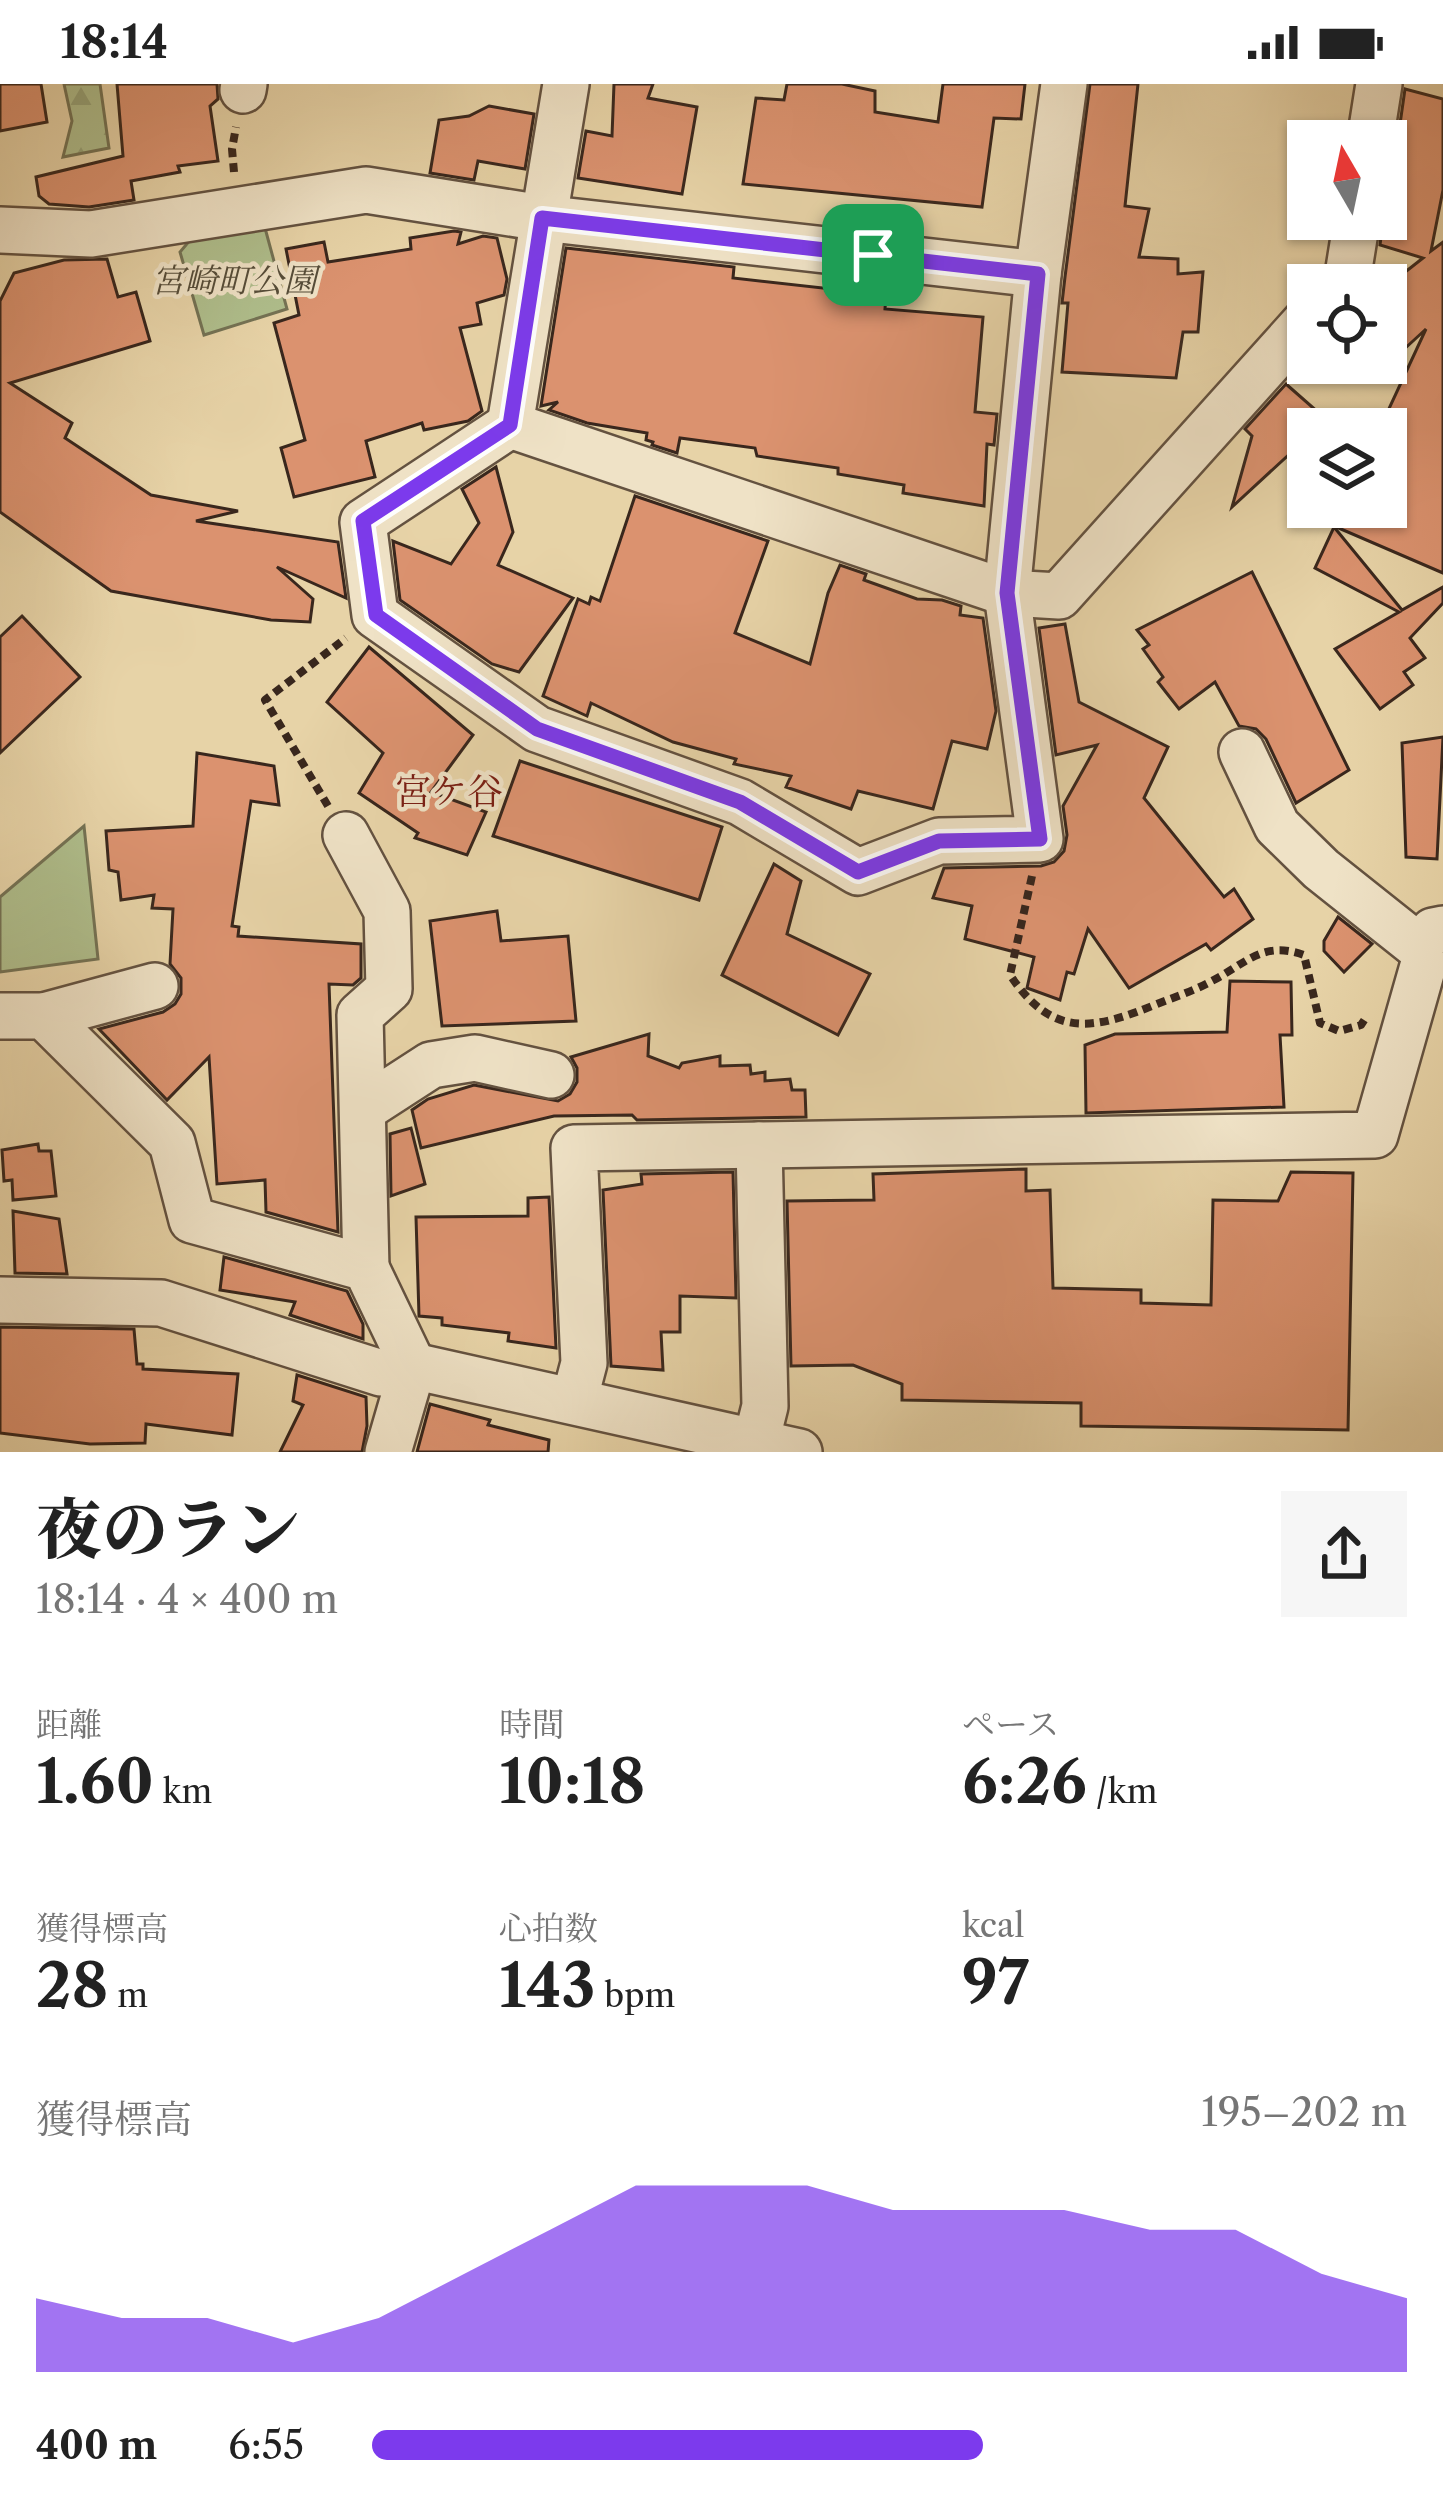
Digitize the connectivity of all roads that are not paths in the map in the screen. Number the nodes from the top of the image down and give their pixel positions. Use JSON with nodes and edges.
{"nodes":[{"id":1,"x":566,"y":84,"type":"edge"},
{"id":2,"x":1064,"y":84,"type":"edge"},
{"id":3,"x":1379,"y":84,"type":"edge"},
{"id":4,"x":1373,"y":120,"type":"edge"},
{"id":5,"x":542,"y":218,"type":"junction"},
{"id":6,"x":0,"y":230,"type":"edge"},
{"id":7,"x":1038,"y":274,"type":"junction"},
{"id":8,"x":1287,"y":343,"type":"edge"},
{"id":9,"x":510,"y":425,"type":"junction"},
{"id":10,"x":1007,"y":593,"type":"junction"},
{"id":11,"x":1242,"y":752,"type":"dead end"},
{"id":12,"x":346,"y":835,"type":"road end"},
{"id":13,"x":1422,"y":940,"type":"edge"},
{"id":14,"x":155,"y":986,"type":"dead end"},
{"id":15,"x":22,"y":1016,"type":"edge"},
{"id":16,"x":551,"y":1075,"type":"dead end"},
{"id":17,"x":362,"y":1109,"type":"junction"},
{"id":18,"x":759,"y":1145,"type":"junction"},
{"id":19,"x":366,"y":1268,"type":"junction"},
{"id":20,"x":0,"y":1300,"type":"edge"},
{"id":21,"x":413,"y":1366,"type":"junction"},
{"id":22,"x":574,"y":1401,"type":"junction"},
{"id":23,"x":778,"y":1447,"type":"edge"},
{"id":24,"x":388,"y":1452,"type":"edge"}],
"edges":[{"from":1,"to":5,"type":"street"},
{"from":2,"to":7,"type":"street"},
{"from":3,"to":4,"type":"street"},
{"from":5,"to":6,"type":"street"},
{"from":5,"to":7,"type":"street"},
{"from":5,"to":9,"type":"street"},
{"from":7,"to":10,"type":"street"},
{"from":8,"to":10,"type":"street"},
{"from":9,"to":10,"type":"street"},
{"from":9,"to":10,"type":"street"},
{"from":11,"to":13,"type":"street"},
{"from":12,"to":17,"type":"street"},
{"from":13,"to":18,"type":"street"},
{"from":14,"to":15,"type":"street"},
{"from":15,"to":19,"type":"street"},
{"from":16,"to":17,"type":"street"},
{"from":17,"to":19,"type":"street"},
{"from":18,"to":22,"type":"street"},
{"from":18,"to":23,"type":"street"},
{"from":19,"to":21,"type":"street"},
{"from":20,"to":21,"type":"street"},
{"from":21,"to":22,"type":"street"},
{"from":21,"to":24,"type":"street"},
{"from":22,"to":23,"type":"street"}]}
